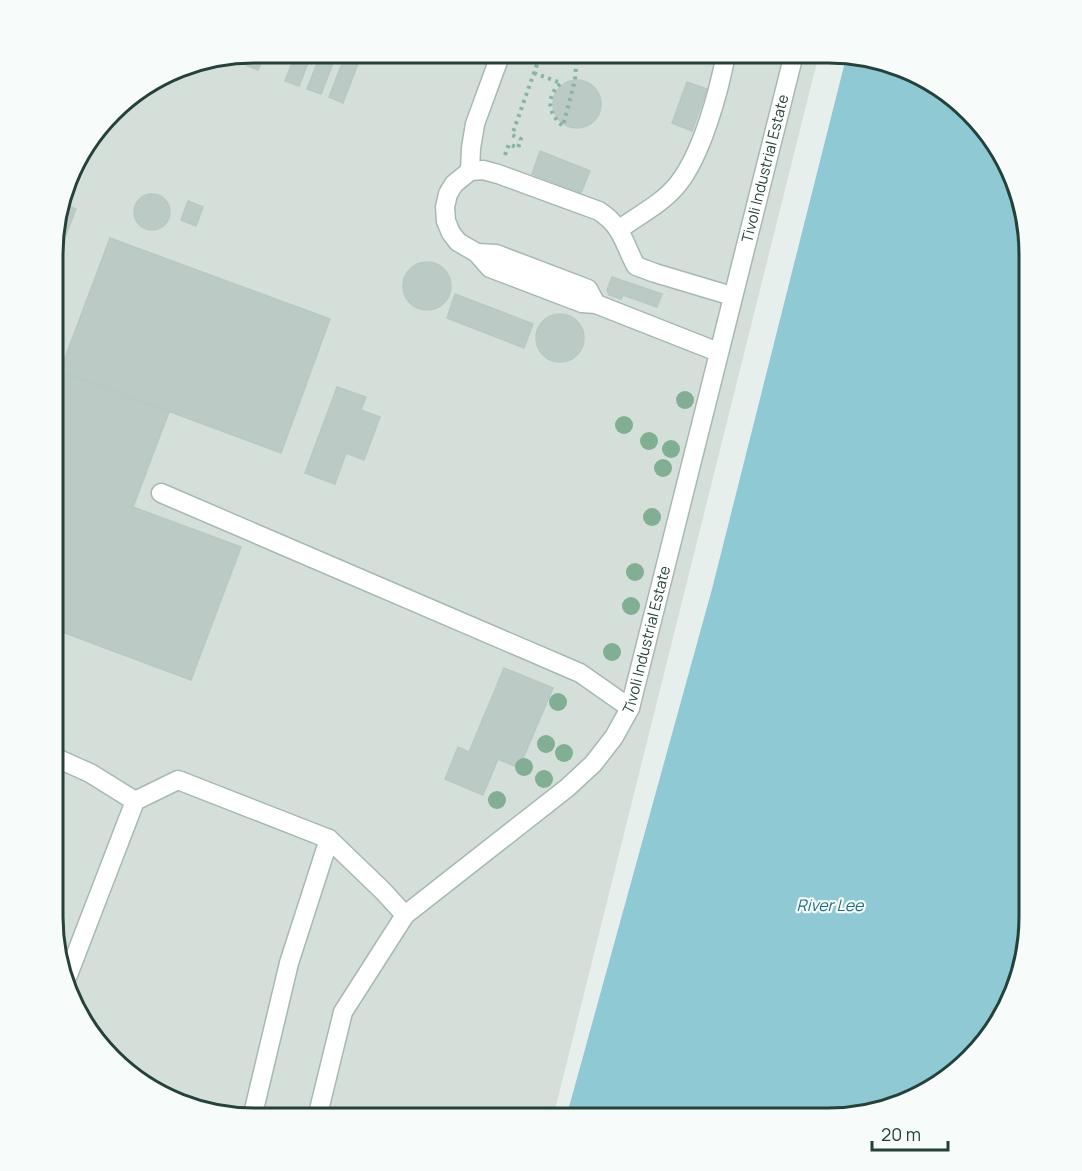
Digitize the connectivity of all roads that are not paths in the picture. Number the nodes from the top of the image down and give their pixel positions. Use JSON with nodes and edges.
{"nodes":[{"id":1,"x":497,"y":63,"type":"edge"},
{"id":2,"x":724,"y":63,"type":"edge"},
{"id":3,"x":792,"y":63,"type":"edge"},
{"id":4,"x":470,"y":171,"type":"junction"},
{"id":5,"x":620,"y":229,"type":"junction"},
{"id":6,"x":732,"y":296,"type":"junction"},
{"id":7,"x":718,"y":352,"type":"junction"},
{"id":8,"x":160,"y":493,"type":"dead end"},
{"id":9,"x":630,"y":708,"type":"junction"},
{"id":10,"x":63,"y":762,"type":"edge"},
{"id":11,"x":135,"y":801,"type":"junction"},
{"id":12,"x":329,"y":839,"type":"junction"},
{"id":13,"x":405,"y":915,"type":"junction"},
{"id":14,"x":71,"y":968,"type":"edge"},
{"id":15,"x":254,"y":1108,"type":"edge"},
{"id":16,"x":319,"y":1108,"type":"edge"}],
"edges":[{"from":1,"to":4,"type":"lane"},
{"from":2,"to":5,"type":"lane"},
{"from":3,"to":6,"type":"lane","name":"Tivoli Industrial Estate"},
{"from":4,"to":5,"type":"lane"},
{"from":4,"to":7,"type":"lane"},
{"from":5,"to":6,"type":"lane"},
{"from":6,"to":7,"type":"lane","name":"Tivoli Industrial Estate"},
{"from":7,"to":9,"type":"lane","name":"Tivoli Industrial Estate"},
{"from":8,"to":9,"type":"lane"},
{"from":9,"to":13,"type":"lane","name":"Tivoli Industrial Estate"},
{"from":10,"to":11,"type":"lane"},
{"from":11,"to":12,"type":"lane"},
{"from":11,"to":14,"type":"lane"},
{"from":12,"to":13,"type":"lane"},
{"from":12,"to":15,"type":"lane"},
{"from":13,"to":16,"type":"lane","name":"Tivoli Industrial Estate"}]}
